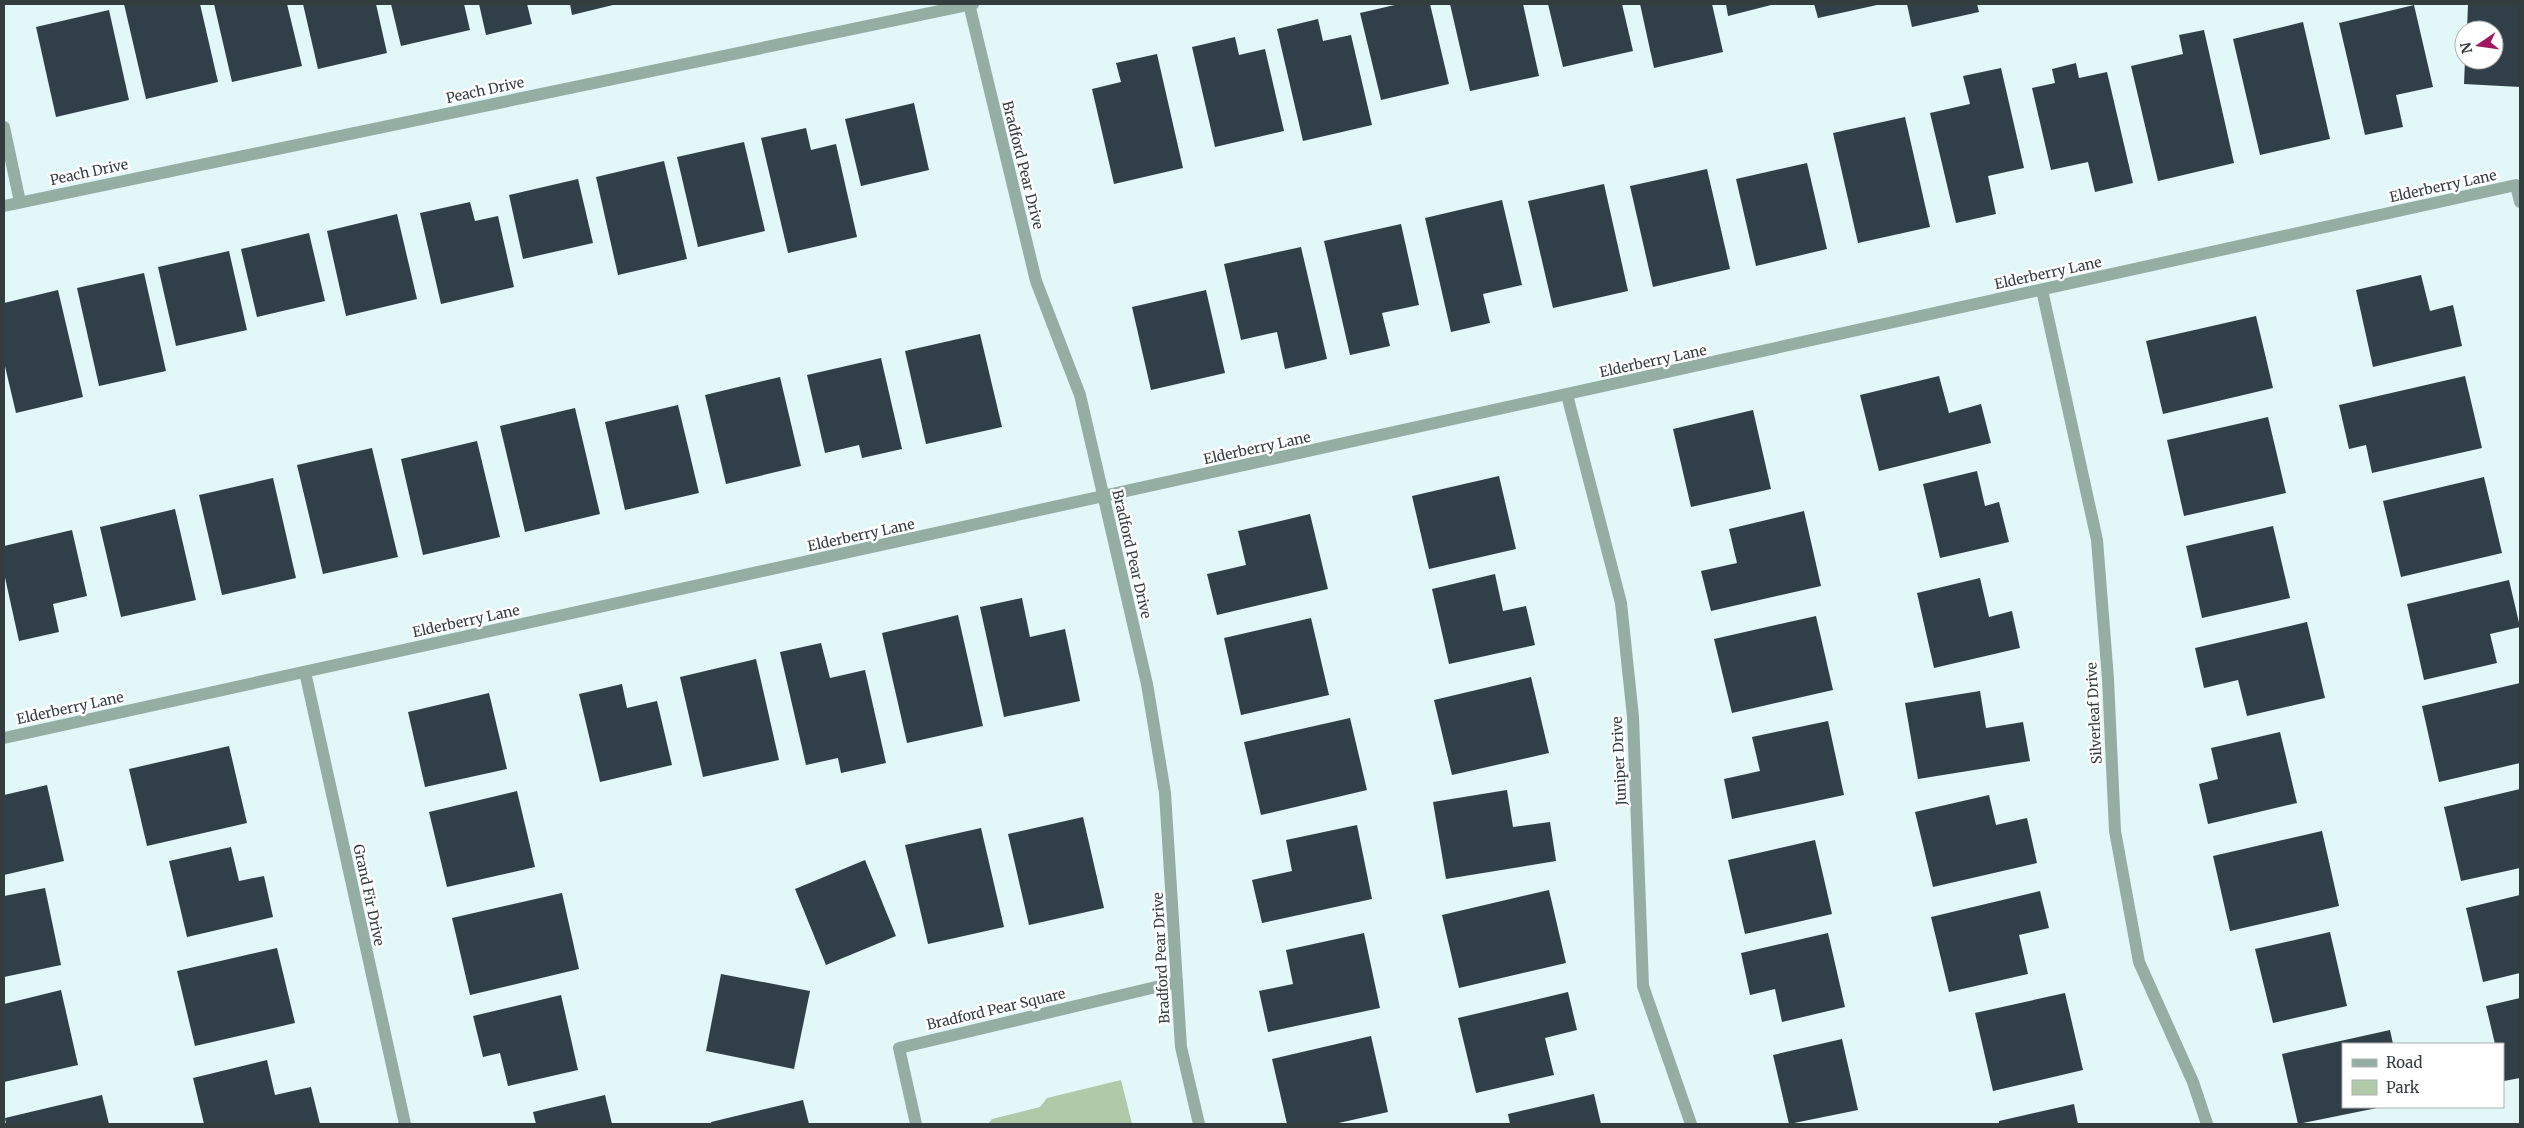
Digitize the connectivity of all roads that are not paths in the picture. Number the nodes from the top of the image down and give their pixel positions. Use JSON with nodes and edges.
{"nodes":[{"id":1,"x":971,"y":4,"type":"edge"},
{"id":2,"x":4,"y":127,"type":"edge"},
{"id":3,"x":20,"y":202,"type":"junction"},
{"id":4,"x":2520,"y":202,"type":"edge"},
{"id":5,"x":4,"y":206,"type":"edge"},
{"id":6,"x":2042,"y":290,"type":"junction"},
{"id":7,"x":1567,"y":395,"type":"junction"},
{"id":8,"x":1104,"y":497,"type":"junction"},
{"id":9,"x":305,"y":672,"type":"junction"},
{"id":10,"x":4,"y":738,"type":"edge"},
{"id":11,"x":1177,"y":982,"type":"junction"},
{"id":12,"x":405,"y":1124,"type":"edge"},
{"id":13,"x":916,"y":1124,"type":"edge"},
{"id":14,"x":1199,"y":1124,"type":"edge"},
{"id":15,"x":1692,"y":1124,"type":"edge"},
{"id":16,"x":2207,"y":1124,"type":"edge"}],
"edges":[{"from":1,"to":3,"type":"street","name":"Peach Drive"},
{"from":1,"to":8,"type":"street","name":"Bradford Pear Drive"},
{"from":2,"to":3,"type":"street"},
{"from":3,"to":5,"type":"street","name":"Peach Drive"},
{"from":4,"to":6,"type":"street","name":"Elderberry Lane"},
{"from":6,"to":7,"type":"street","name":"Elderberry Lane"},
{"from":6,"to":16,"type":"street","name":"Silverleaf Drive"},
{"from":7,"to":8,"type":"street","name":"Elderberry Lane"},
{"from":7,"to":15,"type":"street","name":"Juniper Drive"},
{"from":8,"to":9,"type":"street","name":"Elderberry Lane"},
{"from":8,"to":11,"type":"street","name":"Bradford Pear Drive"},
{"from":9,"to":10,"type":"street","name":"Elderberry Lane"},
{"from":9,"to":12,"type":"street","name":"Grand Fir Drive"},
{"from":11,"to":13,"type":"street","name":"Bradford Pear Square"},
{"from":11,"to":14,"type":"street","name":"Bradford Pear Drive"}]}
